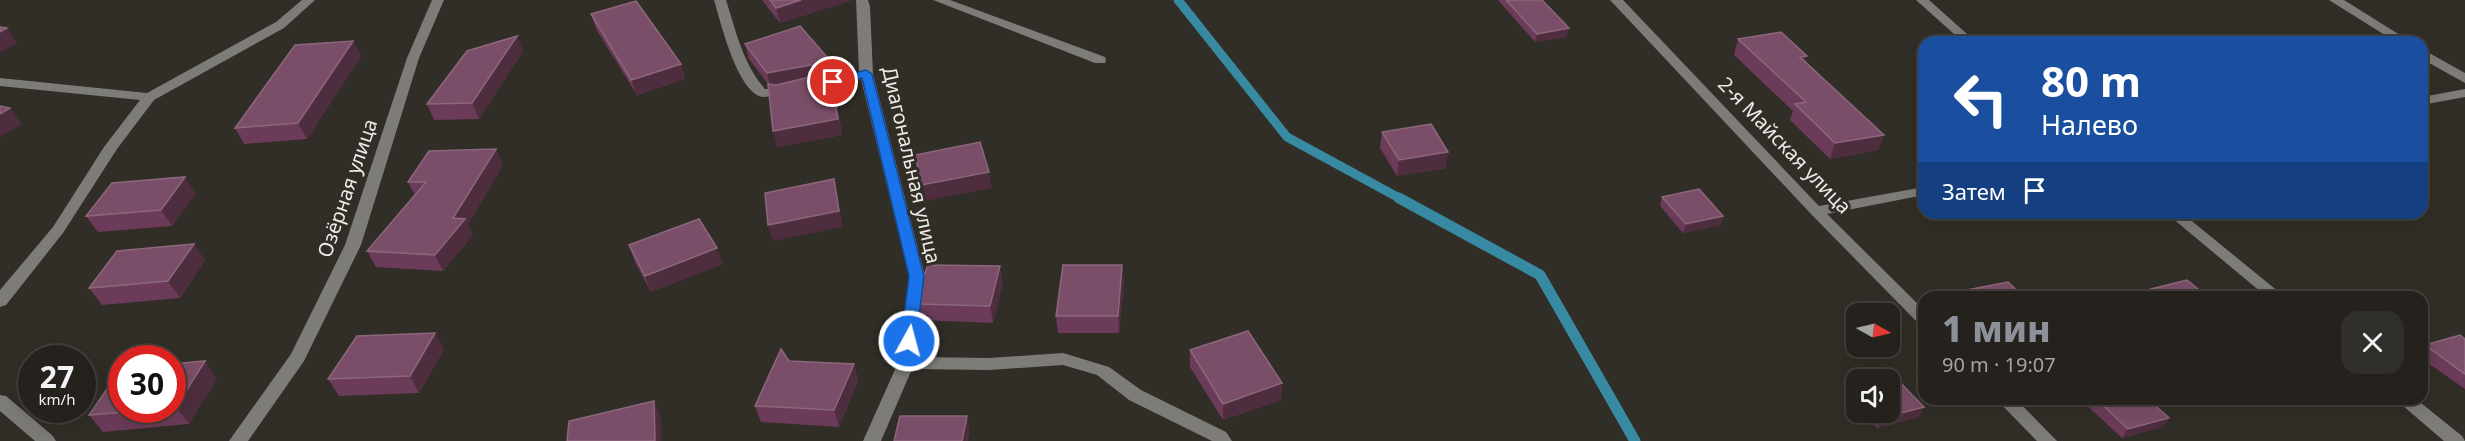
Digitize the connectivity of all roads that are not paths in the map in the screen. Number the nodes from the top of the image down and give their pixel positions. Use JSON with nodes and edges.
{"nodes":[{"id":1,"x":309,"y":0,"type":"edge"},
{"id":2,"x":438,"y":0,"type":"edge"},
{"id":3,"x":720,"y":0,"type":"edge"},
{"id":4,"x":861,"y":0,"type":"edge"},
{"id":5,"x":939,"y":0,"type":"edge"},
{"id":6,"x":1616,"y":0,"type":"edge"},
{"id":7,"x":1922,"y":0,"type":"edge"},
{"id":8,"x":2335,"y":0,"type":"edge"},
{"id":9,"x":1963,"y":36,"type":"edge"},
{"id":10,"x":2394,"y":36,"type":"edge"},
{"id":11,"x":2428,"y":56,"type":"edge"},
{"id":12,"x":1100,"y":60,"type":"dead end"},
{"id":13,"x":866,"y":74,"type":"junction"},
{"id":14,"x":2465,"y":78,"type":"edge"},
{"id":15,"x":0,"y":82,"type":"edge"},
{"id":16,"x":2465,"y":93,"type":"edge"},
{"id":17,"x":149,"y":97,"type":"junction"},
{"id":18,"x":2428,"y":100,"type":"edge"},
{"id":19,"x":1918,"y":192,"type":"edge"},
{"id":20,"x":1816,"y":211,"type":"junction"},
{"id":21,"x":2180,"y":219,"type":"edge"},
{"id":22,"x":2270,"y":291,"type":"edge"},
{"id":23,"x":0,"y":302,"type":"edge"},
{"id":24,"x":1918,"y":313,"type":"edge"},
{"id":25,"x":906,"y":363,"type":"junction"},
{"id":26,"x":0,"y":401,"type":"edge"},
{"id":27,"x":2011,"y":405,"type":"edge"},
{"id":28,"x":2411,"y":405,"type":"edge"},
{"id":29,"x":46,"y":441,"type":"edge"},
{"id":30,"x":238,"y":441,"type":"edge"},
{"id":31,"x":872,"y":441,"type":"edge"},
{"id":32,"x":1223,"y":441,"type":"edge"},
{"id":33,"x":2048,"y":441,"type":"edge"},
{"id":34,"x":2456,"y":441,"type":"edge"}],
"edges":[{"from":1,"to":17,"type":"street"},
{"from":2,"to":30,"type":"street","name":"Озёрная улица"},
{"from":3,"to":13,"type":"street"},
{"from":4,"to":13,"type":"street","name":"Диагональная улица"},
{"from":5,"to":12,"type":"street"},
{"from":6,"to":20,"type":"street","name":"2-я Майская улица"},
{"from":7,"to":9,"type":"street"},
{"from":8,"to":10,"type":"street"},
{"from":11,"to":14,"type":"street"},
{"from":13,"to":25,"type":"street","name":"Диагональная улица"},
{"from":15,"to":17,"type":"street"},
{"from":16,"to":18,"type":"street"},
{"from":17,"to":23,"type":"street"},
{"from":19,"to":20,"type":"street"},
{"from":20,"to":24,"type":"street","name":"2-я Майская улица"},
{"from":21,"to":22,"type":"street"},
{"from":25,"to":31,"type":"street","name":"Диагональная улица"},
{"from":25,"to":32,"type":"street"},
{"from":26,"to":29,"type":"street"},
{"from":27,"to":33,"type":"street"},
{"from":28,"to":34,"type":"street"}]}
